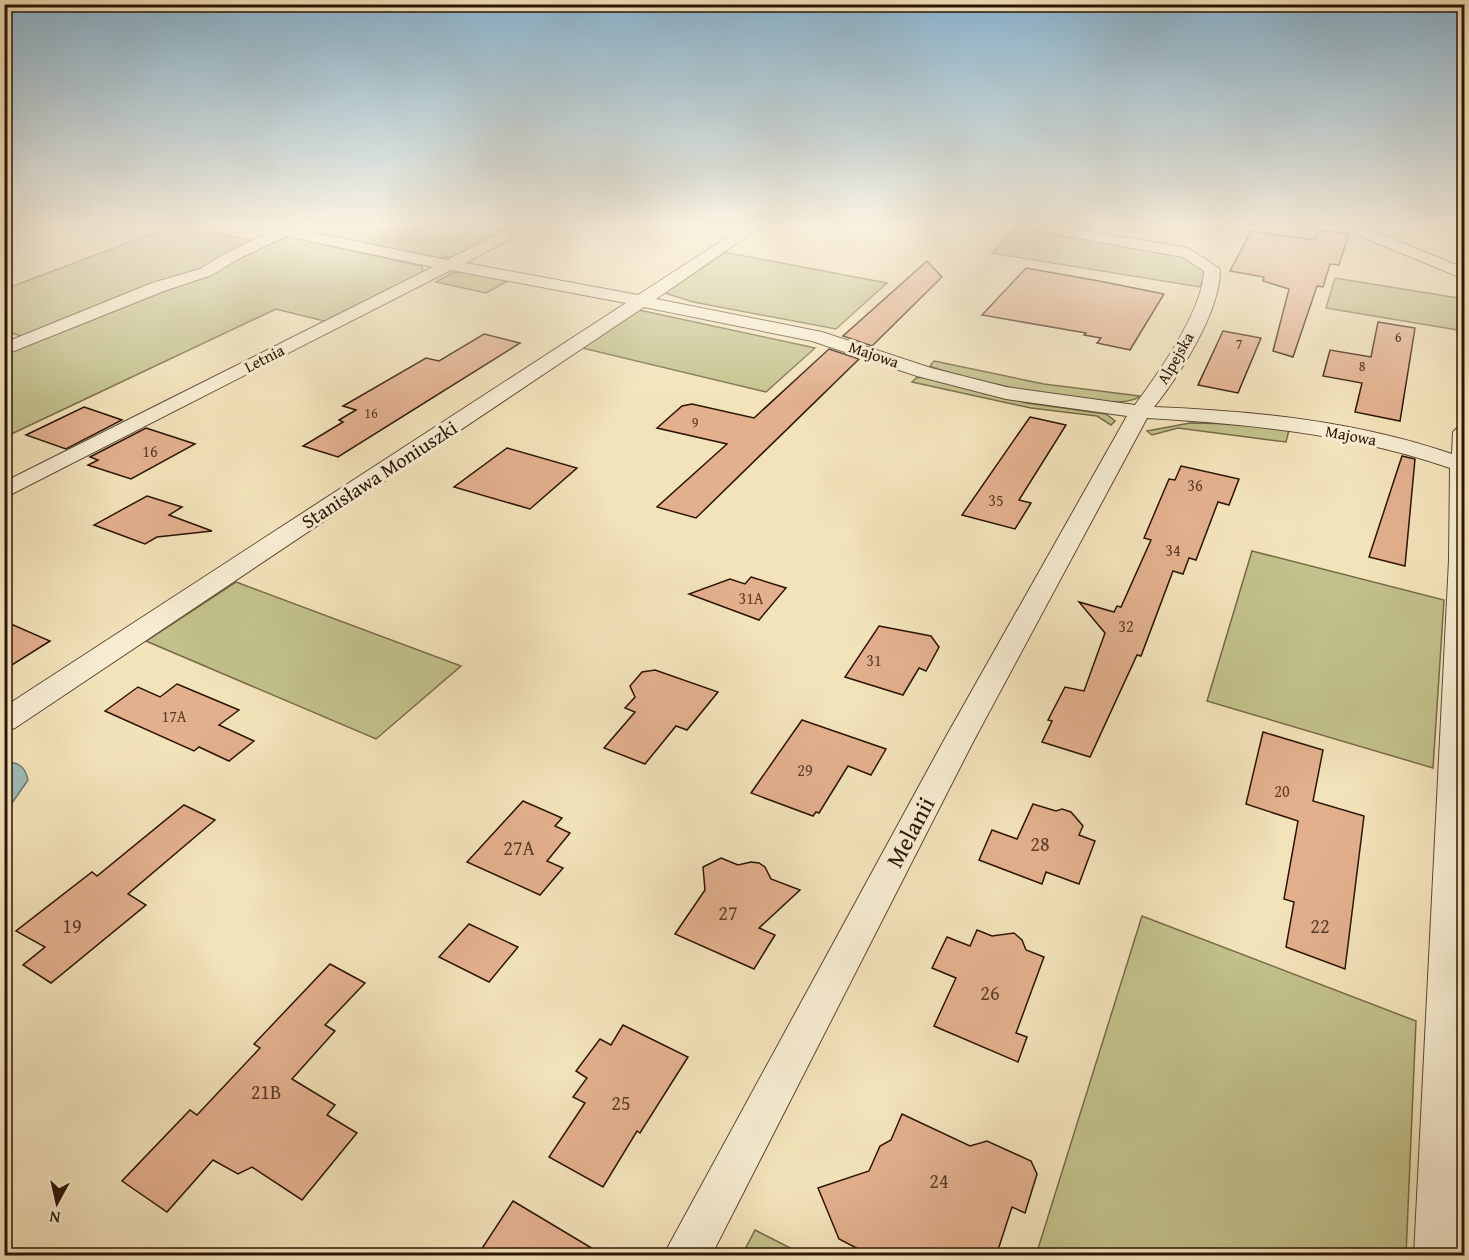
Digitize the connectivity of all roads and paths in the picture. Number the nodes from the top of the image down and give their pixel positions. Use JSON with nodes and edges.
{"nodes":[{"id":1,"x":162,"y":286,"type":"edge"},
{"id":2,"x":409,"y":286,"type":"edge"},
{"id":3,"x":565,"y":286,"type":"edge"},
{"id":4,"x":665,"y":286,"type":"edge"},
{"id":5,"x":1210,"y":286,"type":"edge"},
{"id":6,"x":641,"y":302,"type":"junction"},
{"id":7,"x":4,"y":350,"type":"edge"},
{"id":8,"x":1140,"y":412,"type":"junction"},
{"id":9,"x":1464,"y":432,"type":"edge"},
{"id":10,"x":1463,"y":464,"type":"edge"},
{"id":11,"x":4,"y":491,"type":"edge"},
{"id":12,"x":4,"y":721,"type":"edge"},
{"id":13,"x":686,"y":1256,"type":"edge"},
{"id":14,"x":1437,"y":1256,"type":"edge"}],
"edges":[{"from":1,"to":7,"type":"street"},
{"from":2,"to":11,"type":"street","name":"Letnia"},
{"from":3,"to":6,"type":"street","name":"Majowa"},
{"from":4,"to":6,"type":"street","name":"Stanisława Moniuszki"},
{"from":5,"to":8,"type":"street","name":"Alpejska"},
{"from":6,"to":8,"type":"street","name":"Majowa"},
{"from":6,"to":12,"type":"street","name":"Stanisława Moniuszki"},
{"from":8,"to":10,"type":"street","name":"Majowa"},
{"from":8,"to":13,"type":"street","name":"Melanii"},
{"from":9,"to":10,"type":"street"},
{"from":10,"to":14,"type":"street"}]}
